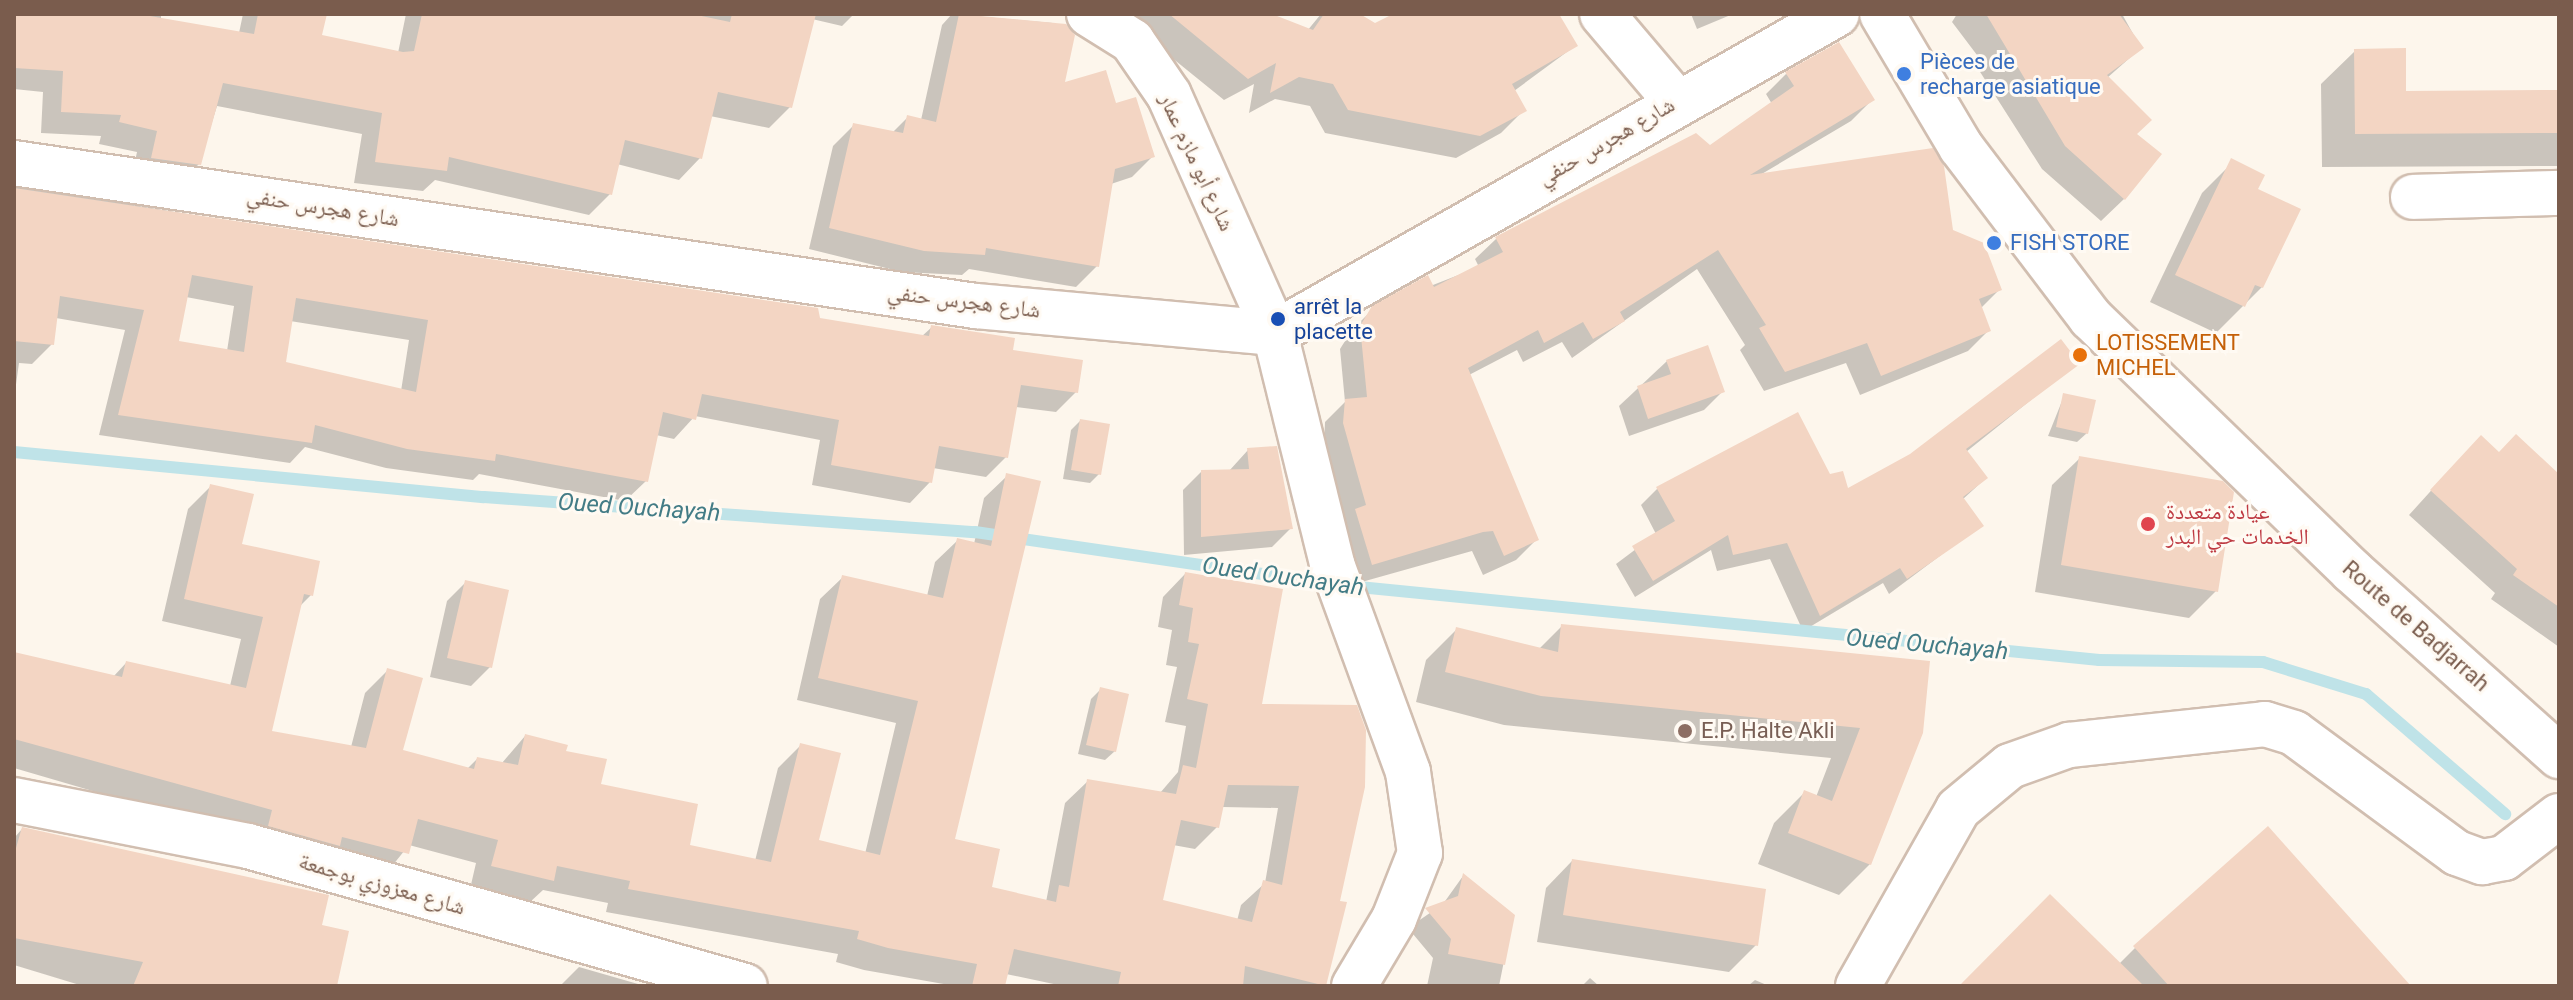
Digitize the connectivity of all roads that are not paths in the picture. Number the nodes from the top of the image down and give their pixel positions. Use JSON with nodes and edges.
{"nodes":[{"id":1,"x":1089,"y":14,"type":"edge"},
{"id":2,"x":1602,"y":14,"type":"edge"},
{"id":3,"x":1837,"y":14,"type":"edge"},
{"id":4,"x":1882,"y":14,"type":"edge"},
{"id":5,"x":1675,"y":100,"type":"junction"},
{"id":6,"x":14,"y":163,"type":"edge"},
{"id":7,"x":2559,"y":193,"type":"edge"},
{"id":8,"x":2413,"y":197,"type":"dead end"},
{"id":9,"x":1275,"y":333,"type":"junction"},
{"id":10,"x":2559,"y":756,"type":"edge"},
{"id":11,"x":14,"y":800,"type":"edge"},
{"id":12,"x":2559,"y":816,"type":"edge"},
{"id":13,"x":745,"y":986,"type":"edge"},
{"id":14,"x":1354,"y":986,"type":"edge"},
{"id":15,"x":1858,"y":986,"type":"edge"}],
"edges":[{"from":1,"to":9,"type":"street","name":"شارع أبو مازم عمار"},
{"from":2,"to":5,"type":"street"},
{"from":3,"to":5,"type":"street","name":"شارع هجرس حنفي"},
{"from":4,"to":10,"type":"street","name":"Route de Badjarrah"},
{"from":5,"to":9,"type":"street","name":"شارع هجرس حنفي"},
{"from":6,"to":9,"type":"street","name":"شارع هجرس حنفي"},
{"from":7,"to":8,"type":"street"},
{"from":9,"to":14,"type":"street","name":"شارع أبو مازم عمار"},
{"from":11,"to":13,"type":"street","name":"شارع معزوزي بوجمعة"},
{"from":12,"to":15,"type":"street"}]}
